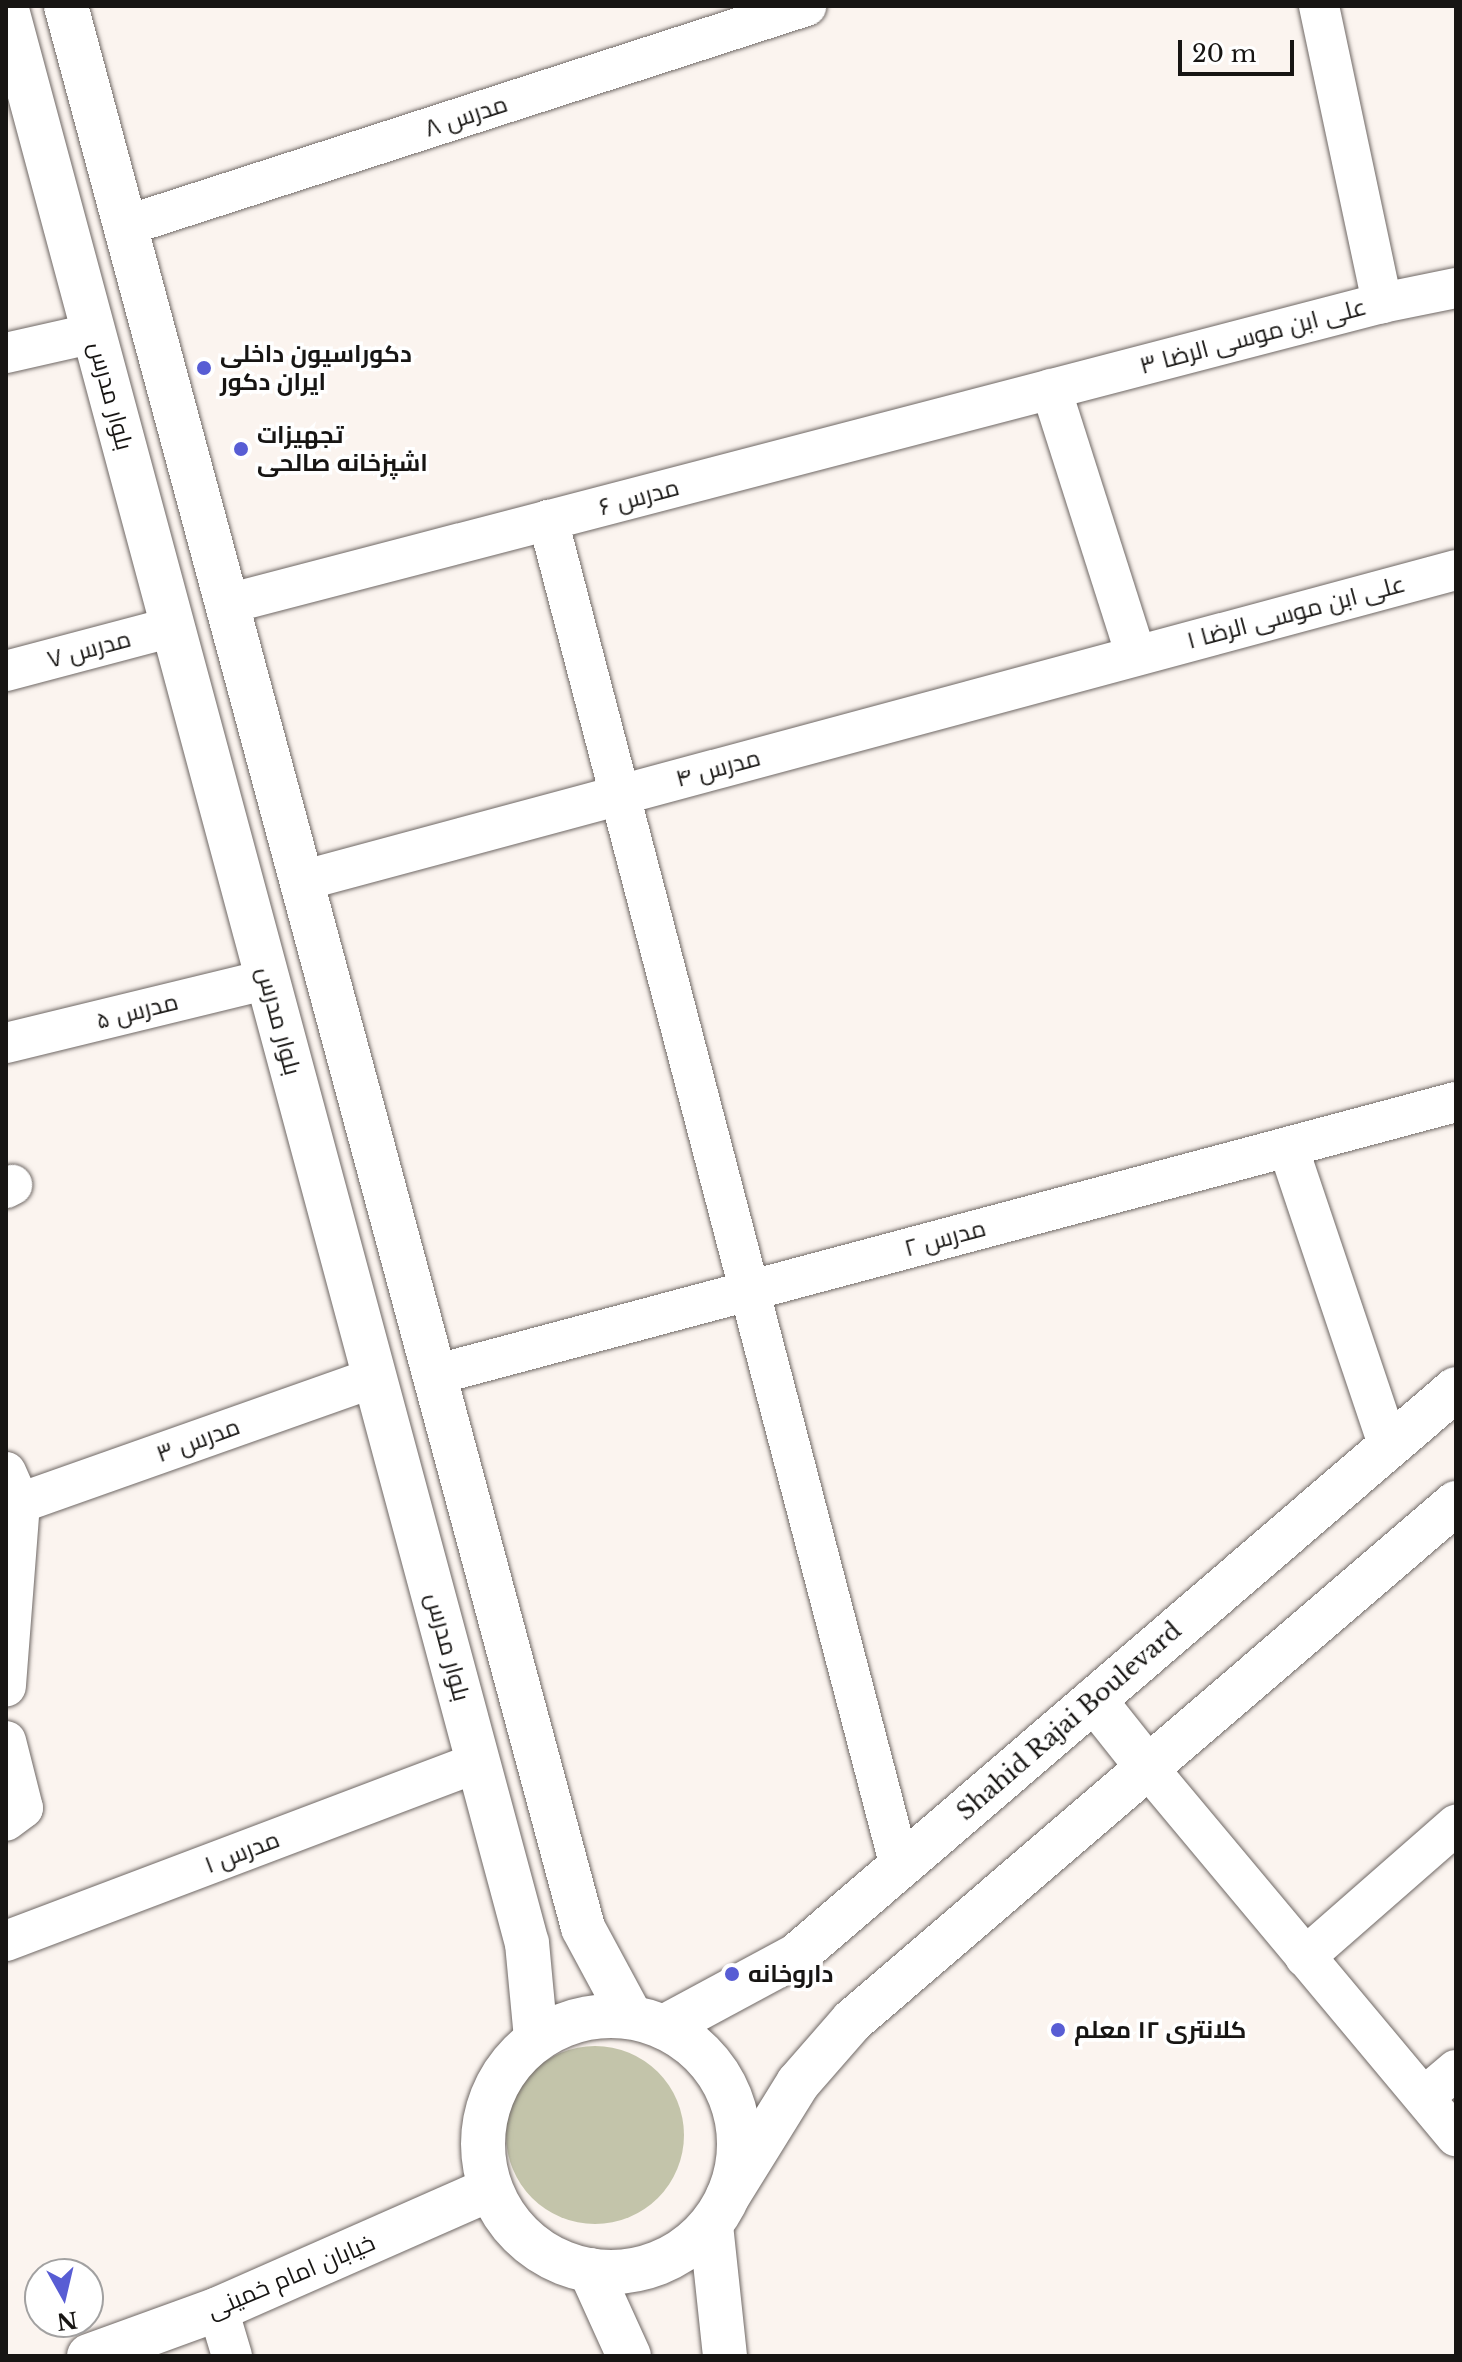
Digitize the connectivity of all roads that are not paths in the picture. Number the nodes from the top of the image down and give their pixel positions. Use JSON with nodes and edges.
{"nodes":[{"id":1,"x":66,"y":6,"type":"edge"},
{"id":2,"x":806,"y":6,"type":"edge"},
{"id":3,"x":1319,"y":6,"type":"edge"},
{"id":4,"x":8,"y":23,"type":"edge"},
{"id":5,"x":125,"y":226,"type":"junction"},
{"id":6,"x":1456,"y":288,"type":"edge"},
{"id":7,"x":1382,"y":303,"type":"junction"},
{"id":8,"x":94,"y":333,"type":"junction"},
{"id":9,"x":6,"y":353,"type":"edge"},
{"id":10,"x":1051,"y":389,"type":"junction"},
{"id":11,"x":548,"y":520,"type":"junction"},
{"id":12,"x":1456,"y":570,"type":"edge"},
{"id":13,"x":227,"y":604,"type":"junction"},
{"id":14,"x":173,"y":627,"type":"junction"},
{"id":15,"x":1136,"y":655,"type":"junction"},
{"id":16,"x":6,"y":671,"type":"edge"},
{"id":17,"x":619,"y":795,"type":"junction"},
{"id":18,"x":301,"y":881,"type":"junction"},
{"id":19,"x":268,"y":979,"type":"junction"},
{"id":20,"x":6,"y":1043,"type":"edge"},
{"id":21,"x":1456,"y":1102,"type":"edge"},
{"id":22,"x":1288,"y":1147,"type":"junction"},
{"id":23,"x":749,"y":1291,"type":"junction"},
{"id":24,"x":434,"y":1375,"type":"junction"},
{"id":25,"x":375,"y":1377,"type":"junction"},
{"id":26,"x":1456,"y":1389,"type":"edge"},
{"id":27,"x":1389,"y":1447,"type":"junction"},
{"id":28,"x":13,"y":1488,"type":"edge"},
{"id":29,"x":1456,"y":1503,"type":"edge"},
{"id":30,"x":6,"y":1686,"type":"edge"},
{"id":31,"x":1094,"y":1700,"type":"junction"},
{"id":32,"x":6,"y":1741,"type":"edge"},
{"id":33,"x":479,"y":1762,"type":"junction"},
{"id":34,"x":1148,"y":1768,"type":"junction"},
{"id":35,"x":14,"y":1814,"type":"edge"},
{"id":36,"x":1456,"y":1825,"type":"edge"},
{"id":37,"x":900,"y":1867,"type":"junction"},
{"id":38,"x":6,"y":1941,"type":"edge"},
{"id":39,"x":1305,"y":1957,"type":"junction"},
{"id":40,"x":648,"y":2022,"type":"junction"},
{"id":41,"x":536,"y":2039,"type":"junction"},
{"id":42,"x":1456,"y":2070,"type":"edge"},
{"id":43,"x":1424,"y":2097,"type":"junction"},
{"id":44,"x":1456,"y":2136,"type":"edge"},
{"id":45,"x":490,"y":2189,"type":"junction"},
{"id":46,"x":719,"y":2211,"type":"junction"},
{"id":47,"x":590,"y":2270,"type":"junction"},
{"id":48,"x":218,"y":2309,"type":"junction"},
{"id":49,"x":89,"y":2356,"type":"edge"},
{"id":50,"x":232,"y":2356,"type":"edge"},
{"id":51,"x":629,"y":2356,"type":"edge"},
{"id":52,"x":725,"y":2356,"type":"edge"}],
"edges":[{"from":1,"to":5,"type":"street"},
{"from":2,"to":5,"type":"street","name":"مدرس ۸"},
{"from":3,"to":7,"type":"street"},
{"from":4,"to":8,"type":"street","name":"بلوار مدرس"},
{"from":5,"to":13,"type":"street"},
{"from":6,"to":7,"type":"street","name":"علی ابن موسی الرضا ۳"},
{"from":7,"to":10,"type":"street","name":"علی ابن موسی الرضا ۳"},
{"from":8,"to":9,"type":"street"},
{"from":8,"to":14,"type":"street","name":"بلوار مدرس"},
{"from":10,"to":11,"type":"street","name":"مدرس ۶"},
{"from":10,"to":15,"type":"street"},
{"from":11,"to":13,"type":"street","name":"مدرس ۶"},
{"from":11,"to":17,"type":"street"},
{"from":12,"to":15,"type":"street","name":"علی ابن موسی الرضا ۱"},
{"from":13,"to":18,"type":"street"},
{"from":14,"to":16,"type":"street","name":"مدرس ۷"},
{"from":14,"to":19,"type":"street","name":"بلوار مدرس"},
{"from":15,"to":17,"type":"street","name":"مدرس ۴"},
{"from":17,"to":18,"type":"street","name":"مدرس ۴"},
{"from":17,"to":23,"type":"street"},
{"from":18,"to":24,"type":"street"},
{"from":19,"to":20,"type":"street","name":"مدرس ۵"},
{"from":19,"to":25,"type":"street","name":"بلوار مدرس"},
{"from":21,"to":22,"type":"street","name":"مدرس ۲"},
{"from":22,"to":23,"type":"street","name":"مدرس ۲"},
{"from":22,"to":27,"type":"street"},
{"from":23,"to":24,"type":"street","name":"مدرس ۲"},
{"from":23,"to":37,"type":"street"},
{"from":24,"to":40,"type":"street"},
{"from":25,"to":28,"type":"street","name":"مدرس ۳"},
{"from":25,"to":33,"type":"street","name":"بلوار مدرس"},
{"from":26,"to":27,"type":"street","name":"Shahid Rajai Boulevard"},
{"from":27,"to":31,"type":"street","name":"Shahid Rajai Boulevard"},
{"from":28,"to":30,"type":"street"},
{"from":29,"to":34,"type":"street"},
{"from":31,"to":34,"type":"street"},
{"from":31,"to":37,"type":"street","name":"Shahid Rajai Boulevard"},
{"from":32,"to":35,"type":"street"},
{"from":33,"to":38,"type":"street","name":"مدرس ۱"},
{"from":33,"to":41,"type":"street","name":"بلوار مدرس"},
{"from":34,"to":39,"type":"street"},
{"from":34,"to":46,"type":"street"},
{"from":36,"to":39,"type":"street"},
{"from":37,"to":40,"type":"street","name":"Shahid Rajai Boulevard"},
{"from":39,"to":43,"type":"street"},
{"from":40,"to":41,"type":"street"},
{"from":40,"to":46,"type":"street"},
{"from":41,"to":45,"type":"street"},
{"from":42,"to":43,"type":"street"},
{"from":43,"to":44,"type":"street"},
{"from":45,"to":47,"type":"street"},
{"from":45,"to":48,"type":"street","name":"خیابان امام خمینی"},
{"from":46,"to":47,"type":"street"},
{"from":46,"to":52,"type":"street"},
{"from":47,"to":51,"type":"street"},
{"from":48,"to":49,"type":"street","name":"خیابان امام خمینی"},
{"from":48,"to":50,"type":"street"}]}
